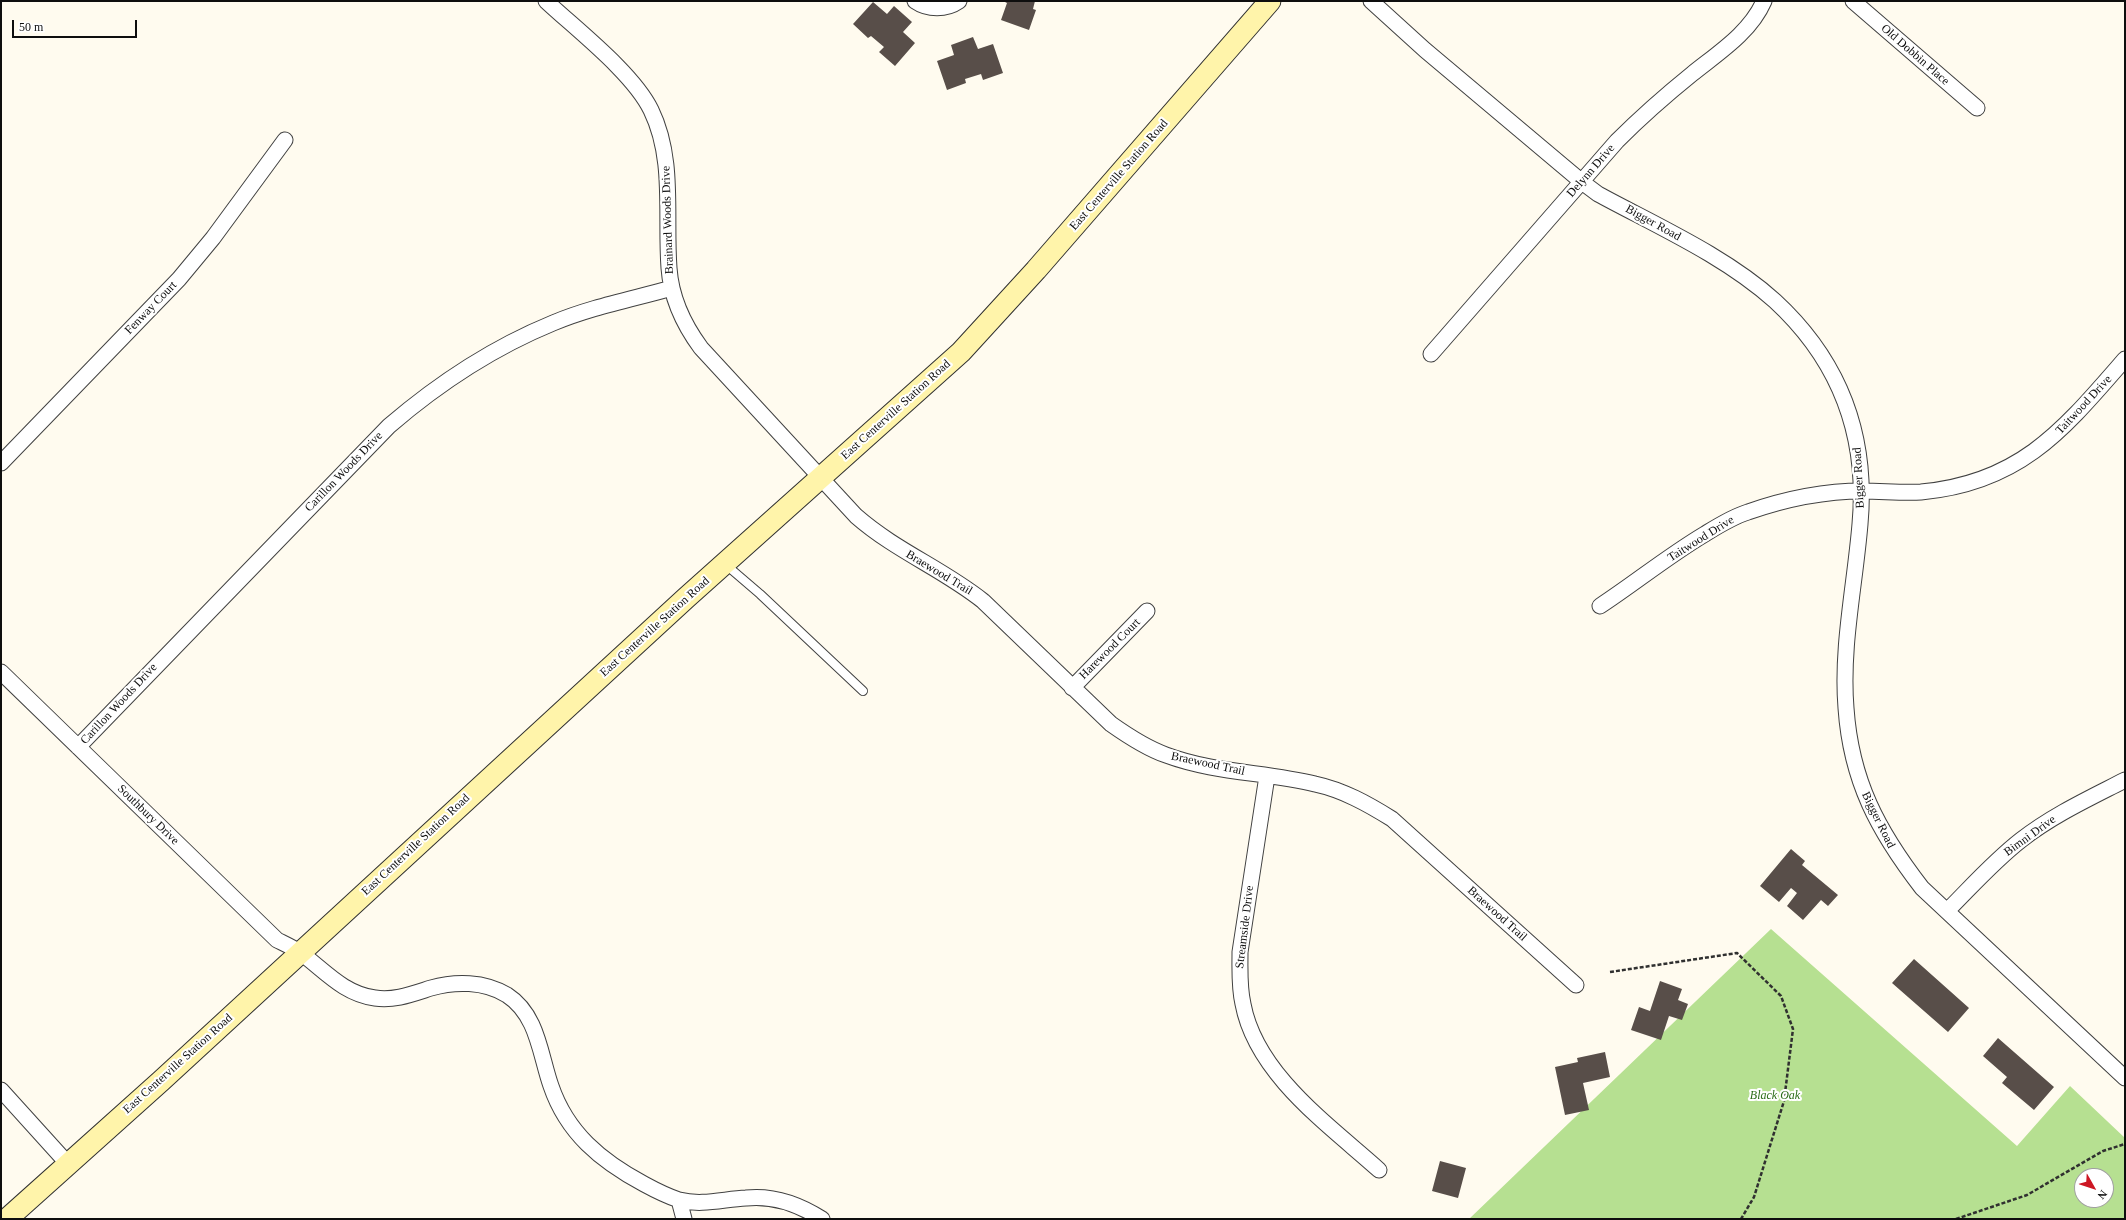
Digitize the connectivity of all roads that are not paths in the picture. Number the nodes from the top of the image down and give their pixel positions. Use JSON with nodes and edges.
{"nodes":[{"id":1,"x":546,"y":1,"type":"edge"},
{"id":2,"x":915,"y":1,"type":"edge"},
{"id":3,"x":959,"y":1,"type":"edge"},
{"id":4,"x":1270,"y":1,"type":"edge"},
{"id":5,"x":1371,"y":1,"type":"edge"},
{"id":6,"x":1764,"y":1,"type":"edge"},
{"id":7,"x":1853,"y":1,"type":"edge"},
{"id":8,"x":1977,"y":108,"type":"dead end"},
{"id":9,"x":285,"y":140,"type":"dead end"},
{"id":10,"x":1582,"y":182,"type":"junction"},
{"id":11,"x":672,"y":288,"type":"junction"},
{"id":12,"x":1431,"y":354,"type":"dead end"},
{"id":13,"x":2125,"y":359,"type":"edge"},
{"id":14,"x":1,"y":463,"type":"edge"},
{"id":15,"x":820,"y":478,"type":"junction"},
{"id":16,"x":1862,"y":491,"type":"junction"},
{"id":17,"x":725,"y":564,"type":"junction"},
{"id":18,"x":1600,"y":606,"type":"dead end"},
{"id":19,"x":1147,"y":611,"type":"dead end"},
{"id":20,"x":1,"y":672,"type":"edge"},
{"id":21,"x":1072,"y":688,"type":"junction"},
{"id":22,"x":863,"y":691,"type":"dead end"},
{"id":23,"x":78,"y":747,"type":"junction"},
{"id":24,"x":1267,"y":776,"type":"junction"},
{"id":25,"x":2125,"y":780,"type":"edge"},
{"id":26,"x":1948,"y":910,"type":"junction"},
{"id":27,"x":300,"y":953,"type":"junction"},
{"id":28,"x":1576,"y":985,"type":"dead end"},
{"id":29,"x":2125,"y":1078,"type":"edge"},
{"id":30,"x":1,"y":1090,"type":"edge"},
{"id":31,"x":68,"y":1164,"type":"junction"},
{"id":32,"x":1379,"y":1170,"type":"dead end"},
{"id":33,"x":679,"y":1200,"type":"junction"},
{"id":34,"x":6,"y":1219,"type":"edge"},
{"id":35,"x":684,"y":1219,"type":"edge"},
{"id":36,"x":822,"y":1219,"type":"edge"}],
"edges":[{"from":1,"to":11,"type":"street","name":"Brainard Woods Drive"},
{"from":2,"to":3,"type":"street"},
{"from":4,"to":15,"type":"street","name":"East Centerville Station Road"},
{"from":5,"to":10,"type":"street","name":"Bigger Road"},
{"from":6,"to":10,"type":"street","name":"Delynn Drive"},
{"from":7,"to":8,"type":"street","name":"Old Dobbin Place"},
{"from":9,"to":14,"type":"street","name":"Fenway Court"},
{"from":10,"to":12,"type":"street","name":"Delynn Drive"},
{"from":10,"to":16,"type":"street","name":"Bigger Road"},
{"from":11,"to":15,"type":"street","name":"Brainard Woods Drive"},
{"from":11,"to":23,"type":"street","name":"Carillon Woods Drive"},
{"from":13,"to":16,"type":"street","name":"Taitwood Drive"},
{"from":15,"to":17,"type":"street","name":"East Centerville Station Road"},
{"from":15,"to":21,"type":"street","name":"Braewood Trail"},
{"from":16,"to":18,"type":"street","name":"Taitwood Drive"},
{"from":16,"to":26,"type":"street","name":"Bigger Road"},
{"from":17,"to":22,"type":"lane"},
{"from":17,"to":27,"type":"street","name":"East Centerville Station Road"},
{"from":19,"to":21,"type":"street","name":"Harewood Court"},
{"from":20,"to":23,"type":"street","name":"Southbury Drive"},
{"from":21,"to":24,"type":"street","name":"Braewood Trail"},
{"from":23,"to":27,"type":"street","name":"Southbury Drive"},
{"from":24,"to":28,"type":"street","name":"Braewood Trail"},
{"from":24,"to":32,"type":"street","name":"Streamside Drive"},
{"from":25,"to":26,"type":"street","name":"Bimni Drive"},
{"from":26,"to":29,"type":"street","name":"Bigger Road"},
{"from":27,"to":31,"type":"street","name":"East Centerville Station Road"},
{"from":27,"to":33,"type":"street","name":"Southbury Drive"},
{"from":30,"to":31,"type":"street"},
{"from":31,"to":34,"type":"street","name":"East Centerville Station Road"},
{"from":33,"to":35,"type":"street"},
{"from":33,"to":36,"type":"street"}]}
